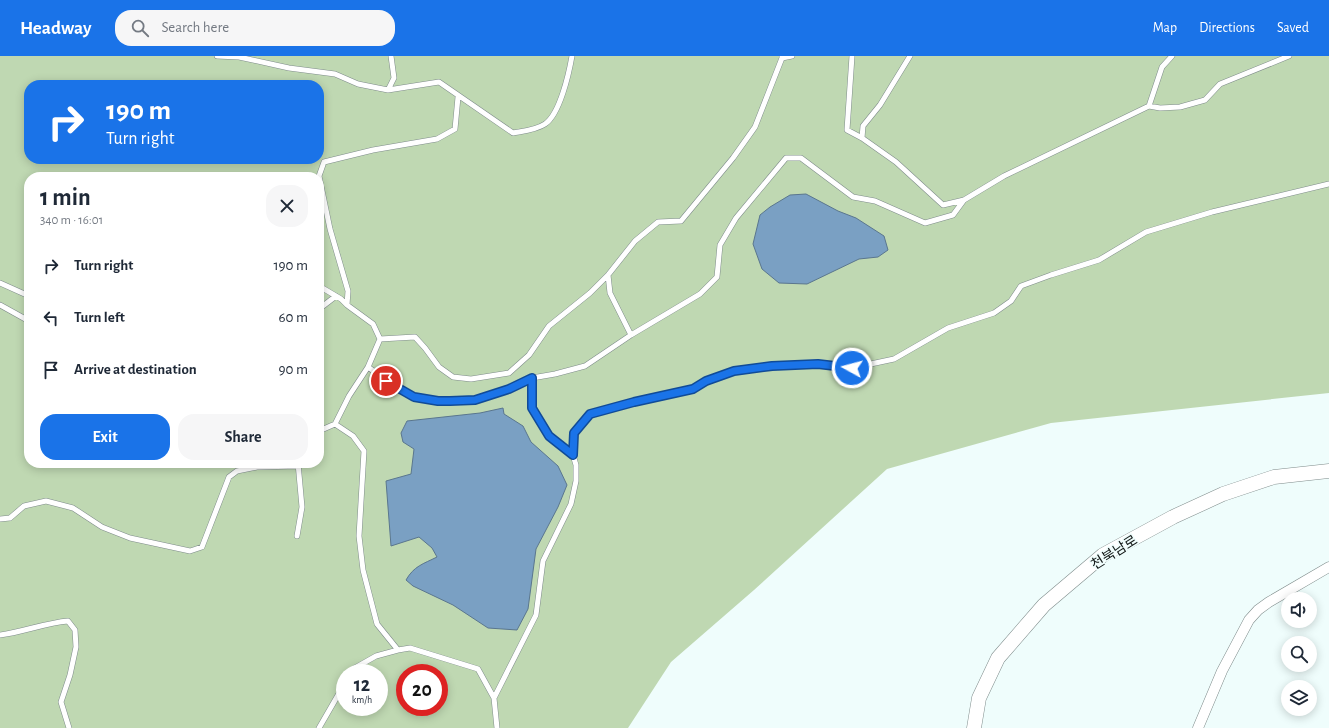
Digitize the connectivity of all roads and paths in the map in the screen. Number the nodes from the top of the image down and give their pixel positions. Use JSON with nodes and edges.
{"nodes":[{"id":1,"x":217,"y":56,"type":"edge"},
{"id":2,"x":391,"y":56,"type":"edge"},
{"id":3,"x":572,"y":56,"type":"edge"},
{"id":4,"x":792,"y":56,"type":"edge"},
{"id":5,"x":852,"y":56,"type":"edge"},
{"id":6,"x":910,"y":56,"type":"edge"},
{"id":7,"x":1172,"y":56,"type":"edge"},
{"id":8,"x":1289,"y":56,"type":"edge"},
{"id":9,"x":782,"y":57,"type":"edge"},
{"id":10,"x":388,"y":90,"type":"junction"},
{"id":11,"x":458,"y":96,"type":"junction"},
{"id":12,"x":1149,"y":106,"type":"junction"},
{"id":13,"x":862,"y":138,"type":"junction"},
{"id":14,"x":324,"y":162,"type":"edge"},
{"id":15,"x":1329,"y":184,"type":"edge"},
{"id":16,"x":964,"y":200,"type":"junction"},
{"id":17,"x":324,"y":201,"type":"edge"},
{"id":18,"x":608,"y":275,"type":"junction"},
{"id":19,"x":0,"y":283,"type":"edge"},
{"id":20,"x":324,"y":289,"type":"edge"},
{"id":21,"x":24,"y":294,"type":"edge"},
{"id":22,"x":336,"y":296,"type":"junction"},
{"id":23,"x":0,"y":305,"type":"edge"},
{"id":24,"x":324,"y":305,"type":"edge"},
{"id":25,"x":347,"y":305,"type":"junction"},
{"id":26,"x":24,"y":318,"type":"edge"},
{"id":27,"x":631,"y":335,"type":"junction"},
{"id":28,"x":380,"y":339,"type":"junction"},
{"id":29,"x":368,"y":367,"type":"junction"},
{"id":30,"x":532,"y":378,"type":"junction"},
{"id":31,"x":335,"y":424,"type":"junction"},
{"id":32,"x":324,"y":429,"type":"edge"},
{"id":33,"x":573,"y":455,"type":"junction"},
{"id":34,"x":253,"y":468,"type":"edge"},
{"id":35,"x":298,"y":468,"type":"edge"},
{"id":36,"x":1329,"y":472,"type":"edge"},
{"id":37,"x":0,"y":520,"type":"edge"},
{"id":38,"x":297,"y":536,"type":"dead end"},
{"id":39,"x":1329,"y":566,"type":"edge"},
{"id":40,"x":0,"y":635,"type":"edge"},
{"id":41,"x":398,"y":650,"type":"junction"},
{"id":42,"x":362,"y":664,"type":"edge"},
{"id":43,"x":494,"y":698,"type":"junction"},
{"id":44,"x":336,"y":699,"type":"edge"},
{"id":45,"x":69,"y":728,"type":"edge"},
{"id":46,"x":319,"y":728,"type":"edge"},
{"id":47,"x":497,"y":728,"type":"edge"},
{"id":48,"x":974,"y":728,"type":"edge"},
{"id":49,"x":1198,"y":728,"type":"edge"}],
"edges":[{"from":1,"to":10,"type":"lane"},
{"from":2,"to":10,"type":"lane"},
{"from":3,"to":11,"type":"lane"},
{"from":4,"to":9,"type":"lane"},
{"from":5,"to":13,"type":"lane"},
{"from":6,"to":13,"type":"lane"},
{"from":7,"to":12,"type":"lane"},
{"from":8,"to":12,"type":"lane"},
{"from":9,"to":18,"type":"lane"},
{"from":10,"to":11,"type":"lane"},
{"from":11,"to":14,"type":"lane"},
{"from":12,"to":16,"type":"lane"},
{"from":13,"to":16,"type":"lane"},
{"from":15,"to":33,"type":"lane"},
{"from":16,"to":27,"type":"lane"},
{"from":17,"to":25,"type":"lane"},
{"from":18,"to":27,"type":"lane"},
{"from":18,"to":28,"type":"lane"},
{"from":19,"to":21,"type":"lane"},
{"from":20,"to":22,"type":"lane"},
{"from":22,"to":24,"type":"lane"},
{"from":22,"to":25,"type":"lane"},
{"from":23,"to":26,"type":"lane"},
{"from":25,"to":28,"type":"lane"},
{"from":27,"to":30,"type":"lane"},
{"from":28,"to":29,"type":"lane"},
{"from":29,"to":30,"type":"lane"},
{"from":29,"to":31,"type":"lane"},
{"from":30,"to":33,"type":"lane"},
{"from":31,"to":32,"type":"lane"},
{"from":31,"to":41,"type":"lane"},
{"from":33,"to":43,"type":"lane"},
{"from":34,"to":37,"type":"lane"},
{"from":35,"to":38,"type":"lane"},
{"from":36,"to":48,"type":"main road","name":"천북남로"},
{"from":39,"to":49,"type":"street"},
{"from":40,"to":45,"type":"lane"},
{"from":41,"to":42,"type":"lane"},
{"from":41,"to":43,"type":"lane"},
{"from":43,"to":47,"type":"lane"},
{"from":44,"to":46,"type":"lane"}]}
